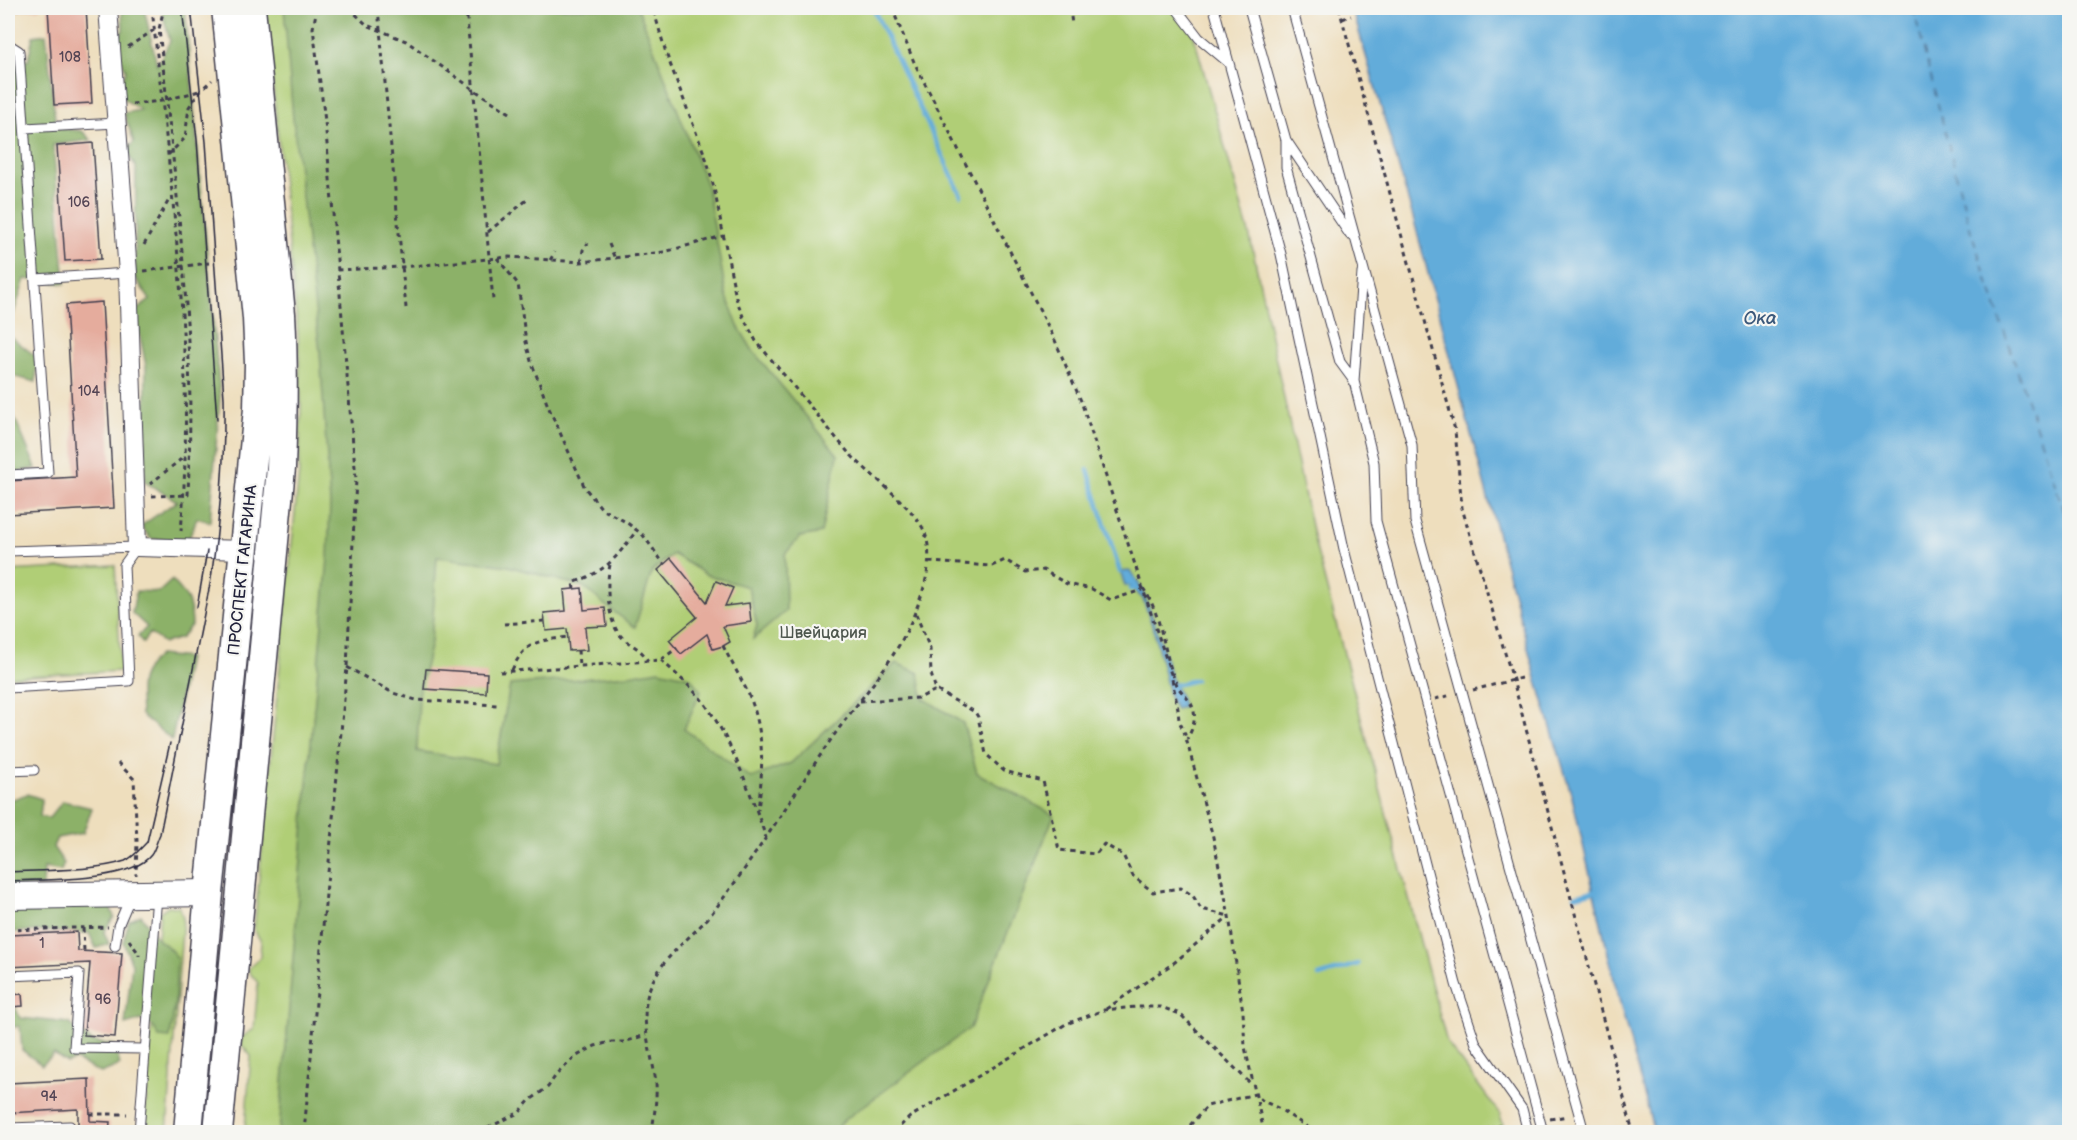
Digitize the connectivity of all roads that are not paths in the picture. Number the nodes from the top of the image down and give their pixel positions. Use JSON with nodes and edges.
{"nodes":[{"id":1,"x":108,"y":8,"type":"edge"},
{"id":2,"x":226,"y":8,"type":"edge"},
{"id":3,"x":251,"y":8,"type":"edge"},
{"id":4,"x":1176,"y":8,"type":"edge"},
{"id":5,"x":1214,"y":8,"type":"edge"},
{"id":6,"x":1249,"y":8,"type":"edge"},
{"id":7,"x":1292,"y":8,"type":"edge"},
{"id":8,"x":8,"y":44,"type":"edge"},
{"id":9,"x":1229,"y":63,"type":"junction"},
{"id":10,"x":116,"y":114,"type":"junction"},
{"id":11,"x":25,"y":128,"type":"junction"},
{"id":12,"x":1286,"y":140,"type":"junction"},
{"id":13,"x":1355,"y":242,"type":"junction"},
{"id":14,"x":1362,"y":267,"type":"junction"},
{"id":15,"x":128,"y":273,"type":"junction"},
{"id":16,"x":35,"y":279,"type":"junction"},
{"id":17,"x":1354,"y":381,"type":"junction"},
{"id":18,"x":8,"y":475,"type":"edge"},
{"id":19,"x":137,"y":547,"type":"junction"},
{"id":20,"x":245,"y":550,"type":"junction"},
{"id":21,"x":8,"y":551,"type":"edge"},
{"id":22,"x":8,"y":688,"type":"edge"},
{"id":23,"x":34,"y":770,"type":"dead end"},
{"id":24,"x":8,"y":771,"type":"edge"},
{"id":25,"x":145,"y":893,"type":"junction"},
{"id":26,"x":209,"y":893,"type":"junction"},
{"id":27,"x":8,"y":896,"type":"edge"},
{"id":28,"x":115,"y":946,"type":"dead end"},
{"id":29,"x":8,"y":976,"type":"edge"},
{"id":30,"x":144,"y":1050,"type":"junction"},
{"id":31,"x":8,"y":1128,"type":"edge"},
{"id":32,"x":69,"y":1132,"type":"edge"},
{"id":33,"x":139,"y":1132,"type":"edge"},
{"id":34,"x":188,"y":1132,"type":"edge"},
{"id":35,"x":218,"y":1132,"type":"edge"},
{"id":36,"x":1528,"y":1132,"type":"edge"},
{"id":37,"x":1543,"y":1132,"type":"edge"},
{"id":38,"x":1584,"y":1132,"type":"edge"}],
"edges":[{"from":1,"to":10,"type":"street"},
{"from":2,"to":20,"type":"main road","name":"ПРОСПЕКТ ГАГАРИНА"},
{"from":3,"to":35,"type":"main road","name":"ПРОСПЕКТ ГАГАРИНА"},
{"from":4,"to":9,"type":"lane"},
{"from":5,"to":9,"type":"lane"},
{"from":6,"to":12,"type":"lane"},
{"from":7,"to":13,"type":"lane"},
{"from":8,"to":11,"type":"lane"},
{"from":9,"to":36,"type":"lane"},
{"from":10,"to":11,"type":"lane"},
{"from":10,"to":15,"type":"street"},
{"from":11,"to":16,"type":"lane"},
{"from":12,"to":13,"type":"lane"},
{"from":12,"to":17,"type":"lane"},
{"from":13,"to":14,"type":"lane"},
{"from":14,"to":17,"type":"lane"},
{"from":14,"to":38,"type":"lane"},
{"from":15,"to":16,"type":"lane"},
{"from":15,"to":19,"type":"street"},
{"from":16,"to":18,"type":"lane"},
{"from":17,"to":37,"type":"lane"},
{"from":19,"to":20,"type":"street"},
{"from":19,"to":21,"type":"lane"},
{"from":19,"to":22,"type":"lane"},
{"from":20,"to":26,"type":"main road","name":"ПРОСПЕКТ ГАГАРИНА"},
{"from":23,"to":24,"type":"lane"},
{"from":25,"to":26,"type":"street"},
{"from":25,"to":27,"type":"street"},
{"from":25,"to":28,"type":"lane"},
{"from":25,"to":30,"type":"lane"},
{"from":26,"to":34,"type":"main road","name":"ПРОСПЕКТ ГАГАРИНА"},
{"from":29,"to":30,"type":"lane"},
{"from":30,"to":33,"type":"lane"},
{"from":31,"to":32,"type":"lane"}]}
